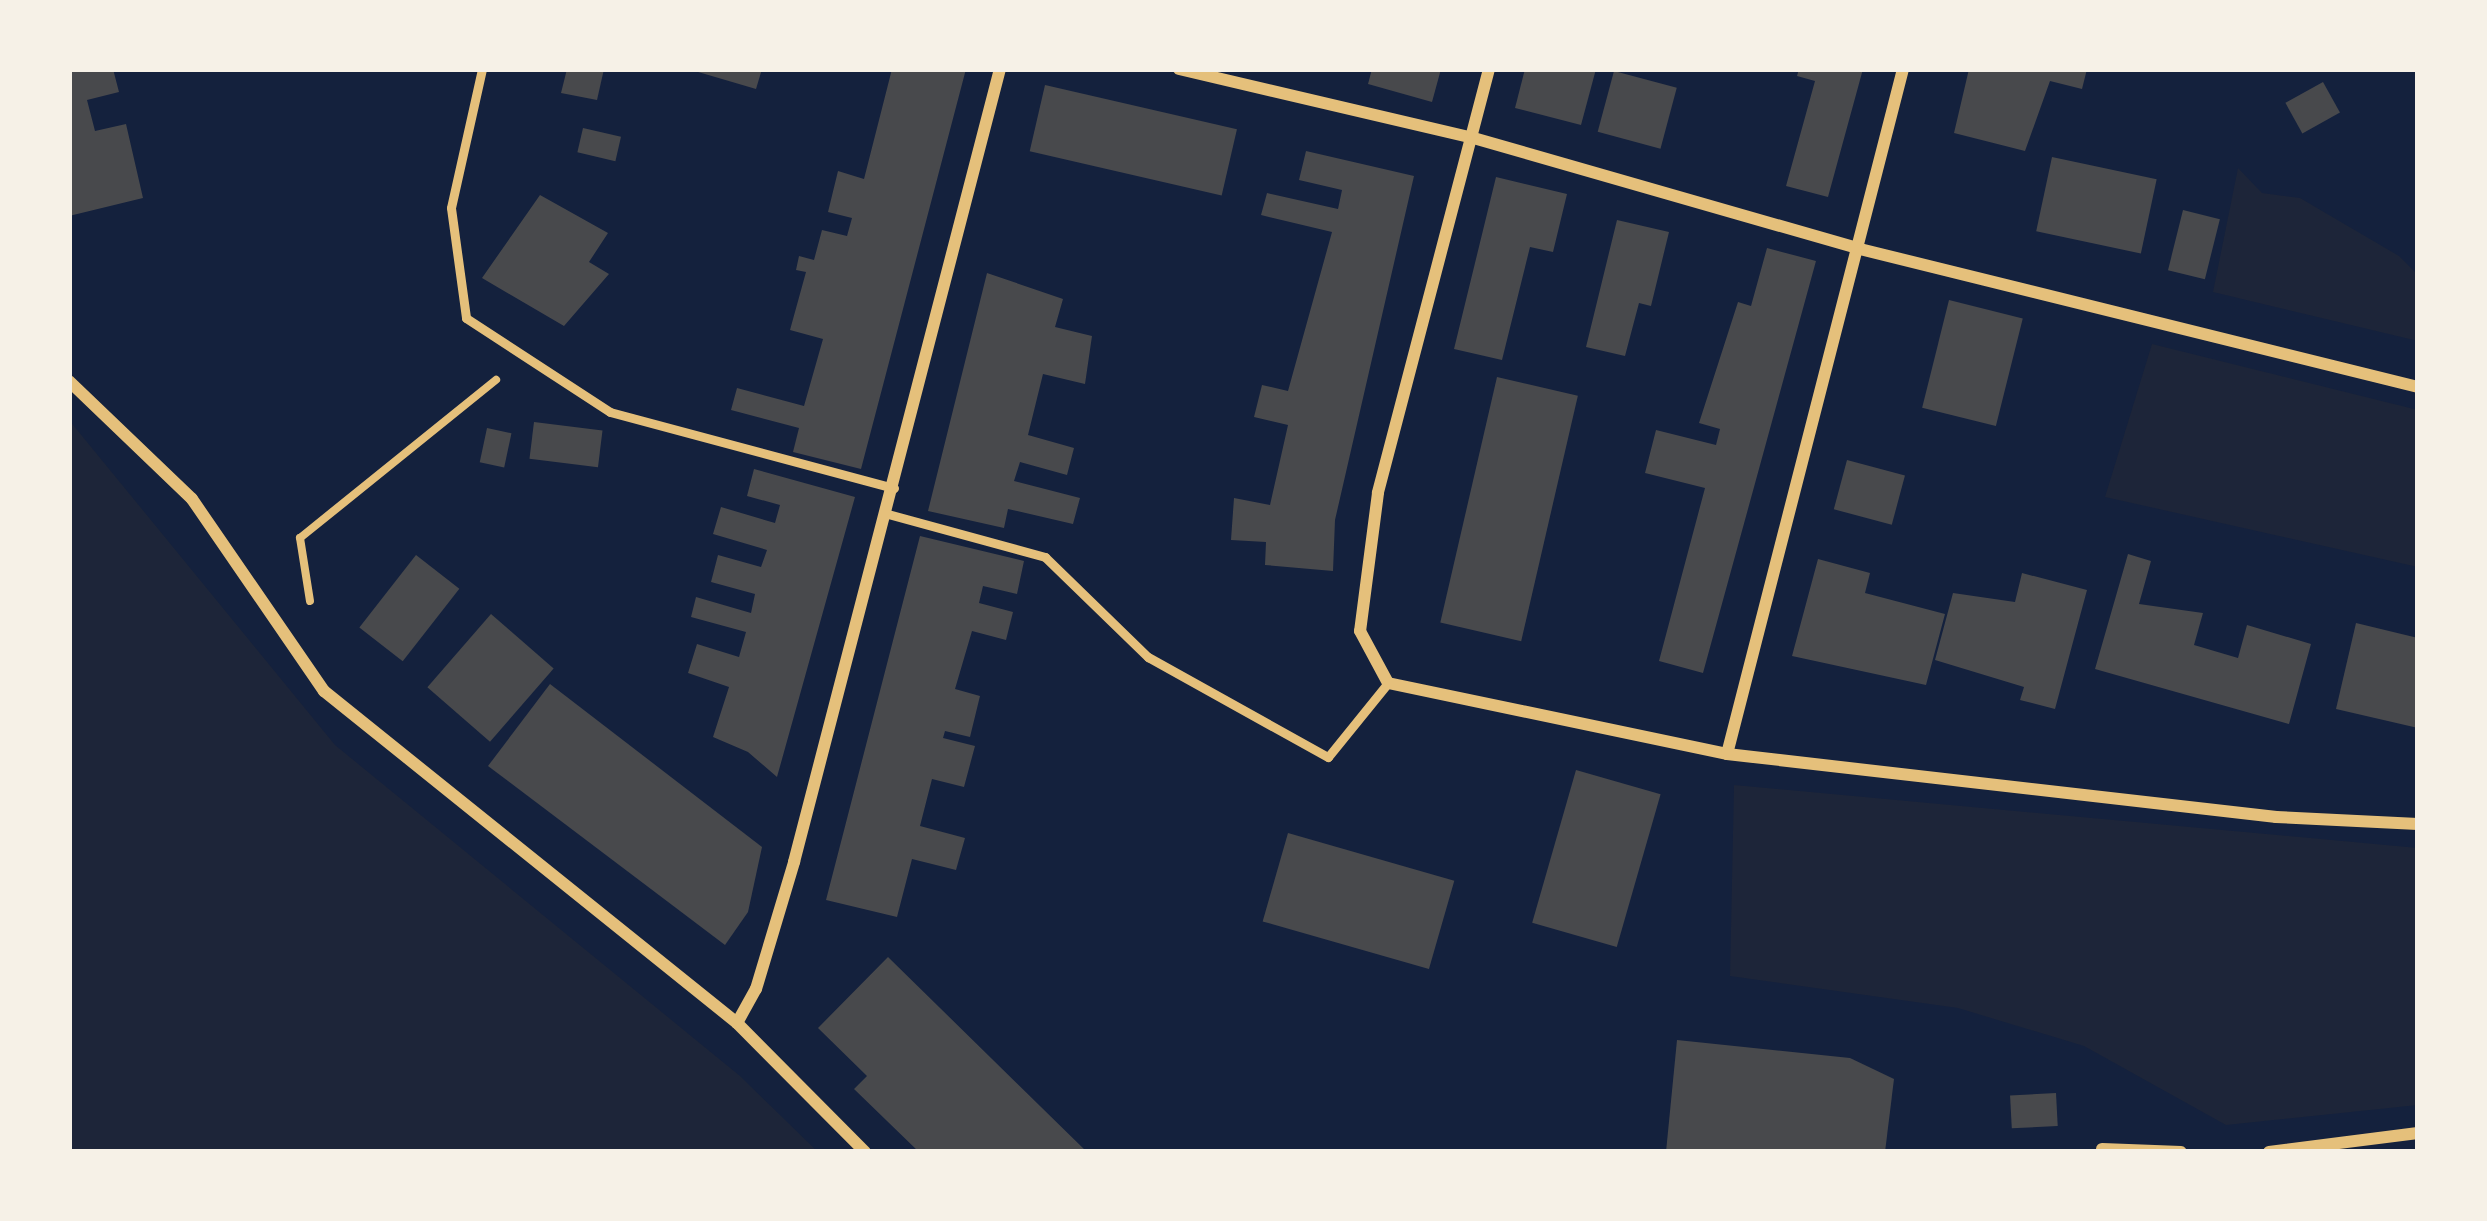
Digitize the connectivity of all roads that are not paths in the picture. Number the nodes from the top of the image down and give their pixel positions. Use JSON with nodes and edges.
{"nodes":[{"id":1,"x":482,"y":69,"type":"edge"},
{"id":2,"x":1000,"y":69,"type":"edge"},
{"id":3,"x":1179,"y":69,"type":"edge"},
{"id":4,"x":1489,"y":69,"type":"edge"},
{"id":5,"x":1903,"y":69,"type":"edge"},
{"id":6,"x":1470,"y":137,"type":"junction"},
{"id":7,"x":1856,"y":248,"type":"junction"},
{"id":8,"x":69,"y":381,"type":"edge"},
{"id":9,"x":2418,"y":387,"type":"edge"},
{"id":10,"x":895,"y":488,"type":"junction"},
{"id":11,"x":888,"y":514,"type":"junction"},
{"id":12,"x":1388,"y":683,"type":"junction"},
{"id":13,"x":1727,"y":754,"type":"junction"},
{"id":14,"x":2418,"y":824,"type":"edge"},
{"id":15,"x":737,"y":1023,"type":"junction"},
{"id":16,"x":2418,"y":1132,"type":"edge"},
{"id":17,"x":2102,"y":1149,"type":"dead end"},
{"id":18,"x":865,"y":1152,"type":"edge"},
{"id":19,"x":2181,"y":1152,"type":"edge"},
{"id":20,"x":2269,"y":1152,"type":"edge"}],
"edges":[{"from":1,"to":10,"type":"lane"},
{"from":2,"to":10,"type":"street"},
{"from":3,"to":6,"type":"street"},
{"from":4,"to":6,"type":"street"},
{"from":5,"to":7,"type":"street"},
{"from":6,"to":7,"type":"street"},
{"from":6,"to":12,"type":"street"},
{"from":7,"to":9,"type":"street"},
{"from":7,"to":13,"type":"street"},
{"from":8,"to":15,"type":"street"},
{"from":10,"to":11,"type":"street"},
{"from":11,"to":12,"type":"lane"},
{"from":11,"to":15,"type":"street"},
{"from":12,"to":13,"type":"street"},
{"from":13,"to":14,"type":"street"},
{"from":15,"to":18,"type":"street"},
{"from":16,"to":20,"type":"street"},
{"from":17,"to":19,"type":"street"}]}
